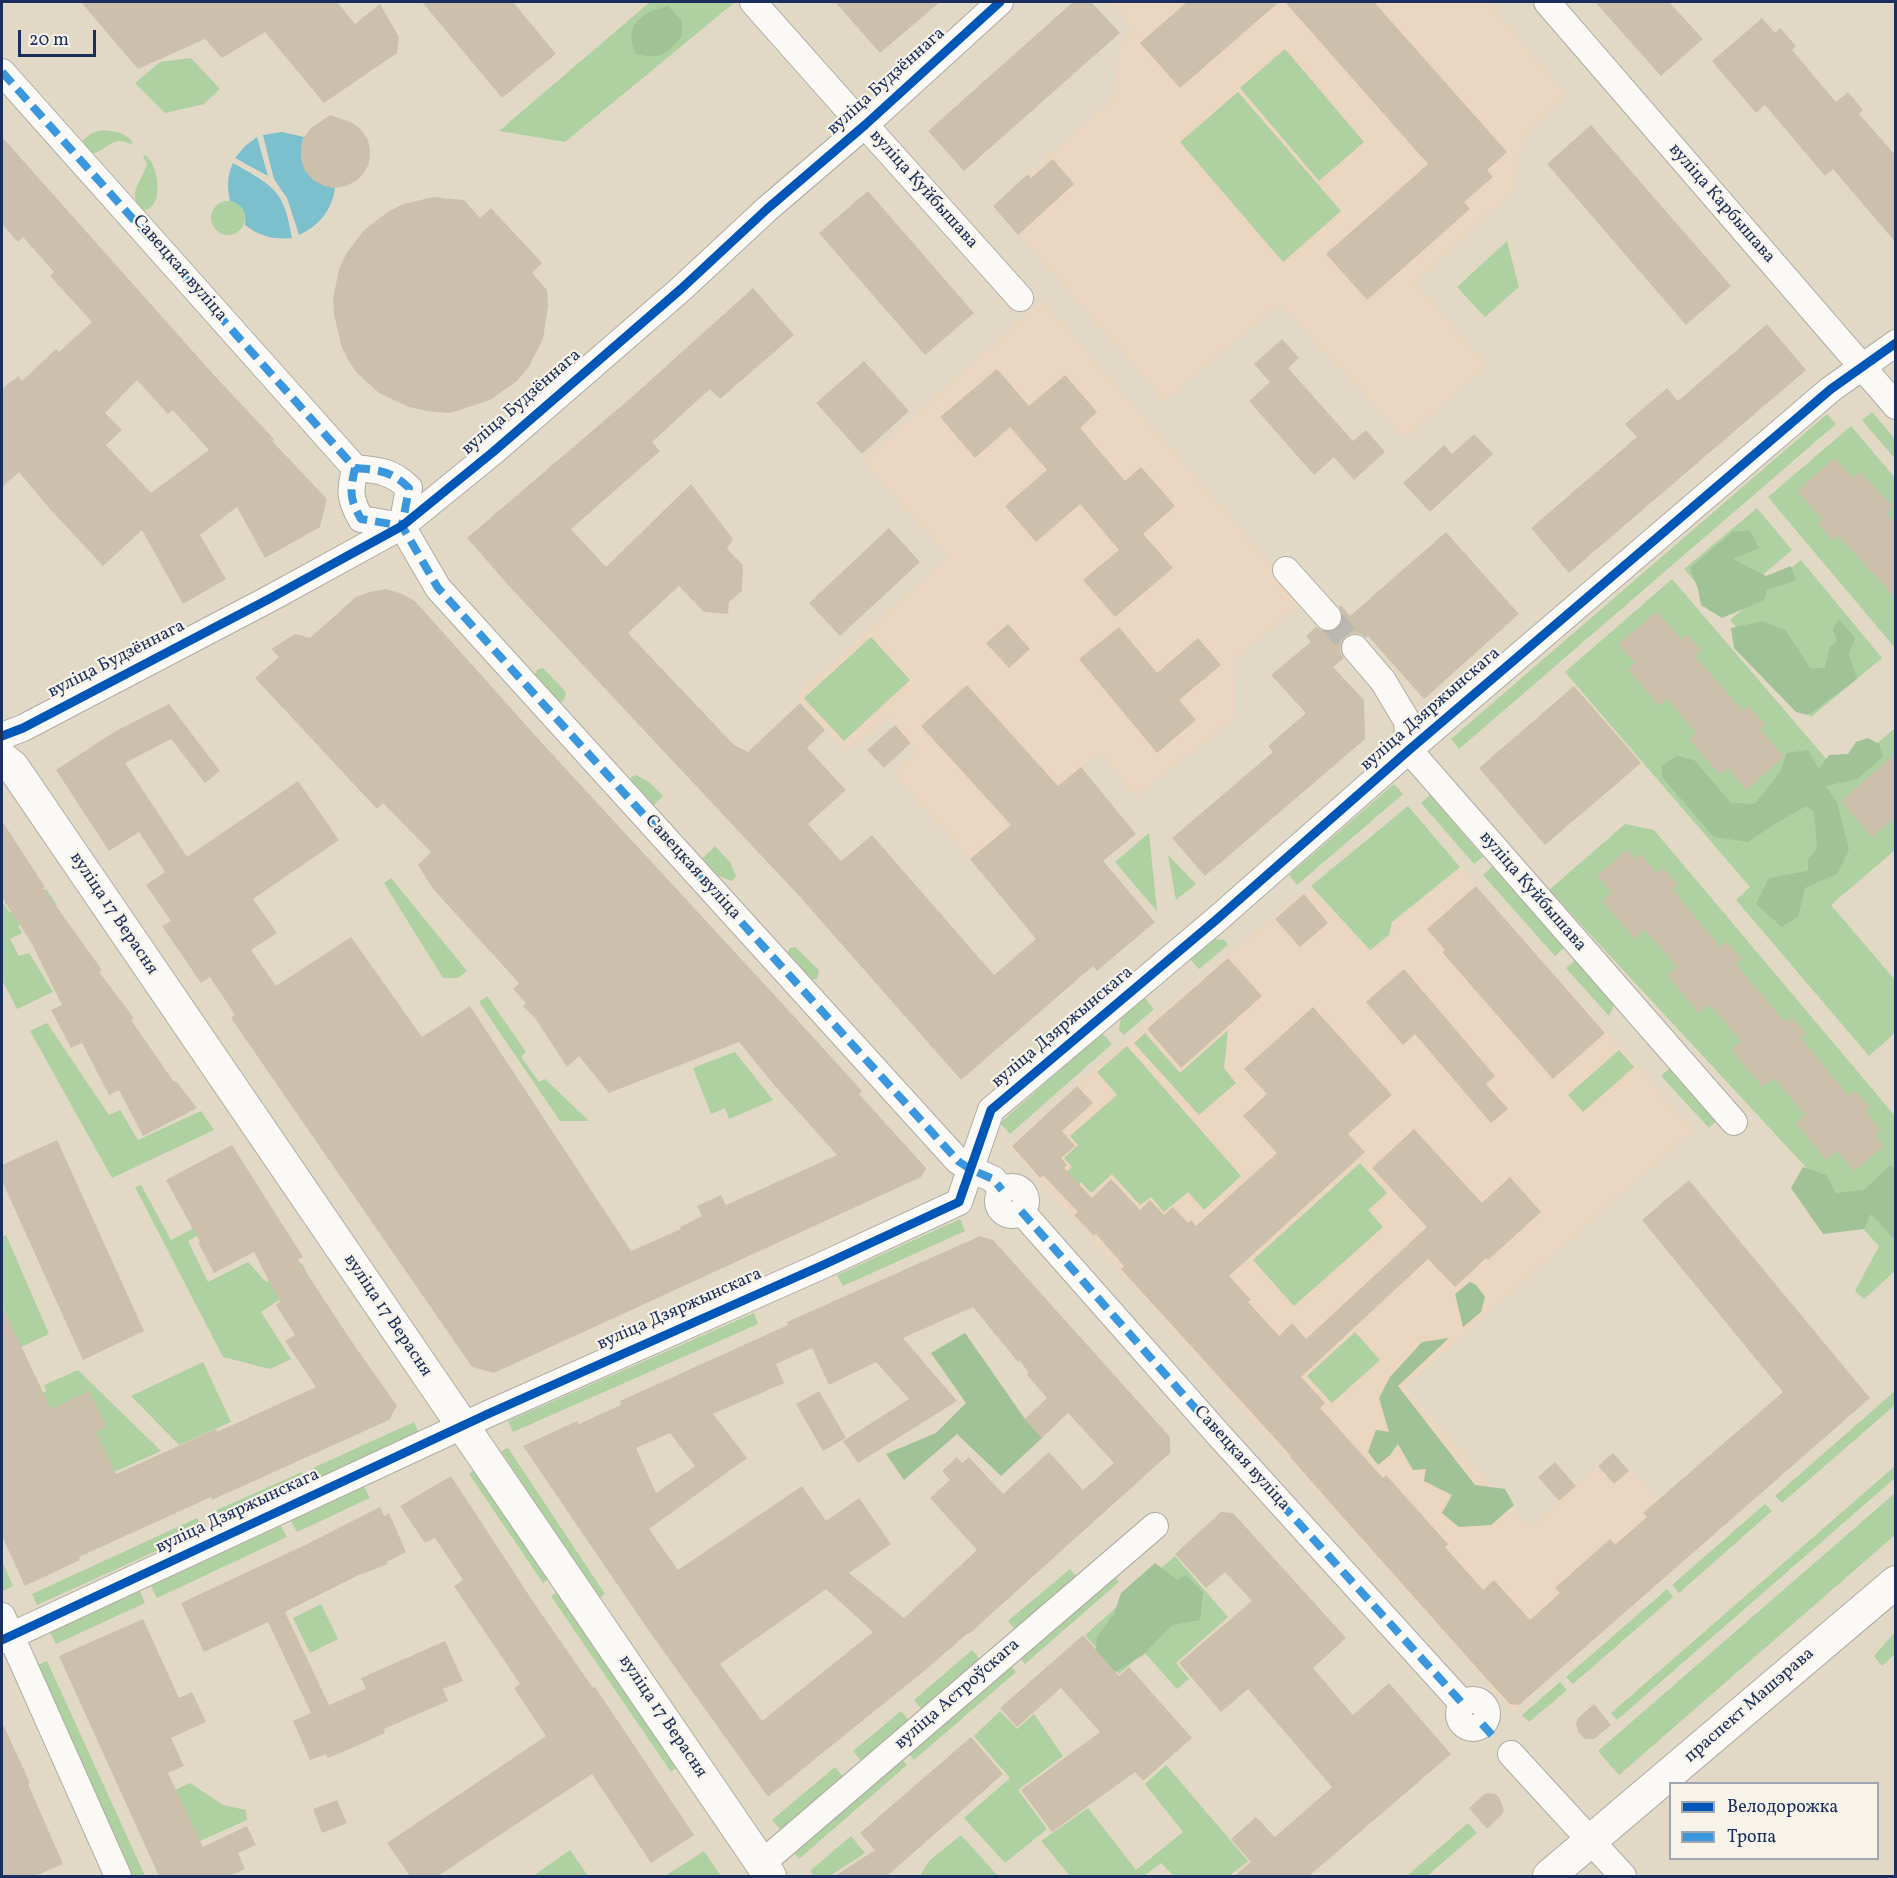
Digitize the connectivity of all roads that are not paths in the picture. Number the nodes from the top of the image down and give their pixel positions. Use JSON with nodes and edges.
{"nodes":[{"id":1,"x":753,"y":2,"type":"edge"},
{"id":2,"x":1000,"y":2,"type":"edge"},
{"id":3,"x":1547,"y":2,"type":"edge"},
{"id":4,"x":2,"y":72,"type":"edge"},
{"id":5,"x":865,"y":125,"type":"junction"},
{"id":6,"x":1020,"y":298,"type":"dead end"},
{"id":7,"x":1896,"y":343,"type":"edge"},
{"id":8,"x":1862,"y":367,"type":"junction"},
{"id":9,"x":1896,"y":406,"type":"edge"},
{"id":10,"x":355,"y":468,"type":"junction"},
{"id":11,"x":402,"y":526,"type":"junction"},
{"id":12,"x":1286,"y":570,"type":"dead end"},
{"id":13,"x":1328,"y":616,"type":"tunnel mouth"},
{"id":14,"x":1355,"y":648,"type":"tunnel mouth"},
{"id":15,"x":2,"y":736,"type":"edge"},
{"id":16,"x":1409,"y":750,"type":"junction"},
{"id":17,"x":2,"y":758,"type":"edge"},
{"id":18,"x":1734,"y":1122,"type":"dead end"},
{"id":19,"x":970,"y":1169,"type":"junction"},
{"id":20,"x":462,"y":1426,"type":"junction"},
{"id":21,"x":1155,"y":1526,"type":"dead end"},
{"id":22,"x":1896,"y":1582,"type":"edge"},
{"id":23,"x":4,"y":1631,"type":"edge"},
{"id":24,"x":1487,"y":1730,"type":"dead end"},
{"id":25,"x":1510,"y":1754,"type":"dead end"},
{"id":26,"x":1590,"y":1842,"type":"junction"},
{"id":27,"x":766,"y":1870,"type":"edge"},
{"id":28,"x":118,"y":1876,"type":"edge"},
{"id":29,"x":1549,"y":1876,"type":"edge"},
{"id":30,"x":1623,"y":1876,"type":"edge"}],
"edges":[{"from":1,"to":5,"type":"street","name":"вуліца Куйбышава"},
{"from":2,"to":5,"type":"street","name":"вуліца Будзённага"},
{"from":3,"to":8,"type":"street","name":"вуліца Карбышава"},
{"from":4,"to":10,"type":"street","name":"Савецкая вуліца"},
{"from":5,"to":6,"type":"street","name":"вуліца Куйбышава"},
{"from":5,"to":11,"type":"street","name":"вуліца Будзённага"},
{"from":7,"to":8,"type":"street","name":"вуліца Дзяржынскага"},
{"from":8,"to":9,"type":"street","name":"вуліца Карбышава"},
{"from":8,"to":16,"type":"street","name":"вуліца Дзяржынскага"},
{"from":10,"to":11,"type":"street"},
{"from":10,"to":11,"type":"street"},
{"from":11,"to":15,"type":"street","name":"вуліца Будзённага"},
{"from":11,"to":19,"type":"street","name":"Савецкая вуліца"},
{"from":12,"to":13,"type":"street"},
{"from":14,"to":16,"type":"street"},
{"from":16,"to":18,"type":"street","name":"вуліца Куйбышава"},
{"from":16,"to":19,"type":"street","name":"вуліца Дзяржынскага"},
{"from":17,"to":20,"type":"main road","name":"вуліца 17 Верасня"},
{"from":19,"to":20,"type":"street","name":"вуліца Дзяржынскага"},
{"from":19,"to":24,"type":"street","name":"Савецкая вуліца"},
{"from":20,"to":23,"type":"street","name":"вуліца Дзяржынскага"},
{"from":20,"to":27,"type":"main road","name":"вуліца 17 Верасня"},
{"from":21,"to":27,"type":"street","name":"вуліца Астроўскага"},
{"from":22,"to":26,"type":"main road","name":"праспект Машэрава"},
{"from":23,"to":28,"type":"street"},
{"from":25,"to":26,"type":"street"},
{"from":26,"to":29,"type":"main road","name":"праспект Машэрава"},
{"from":26,"to":30,"type":"street"}]}
